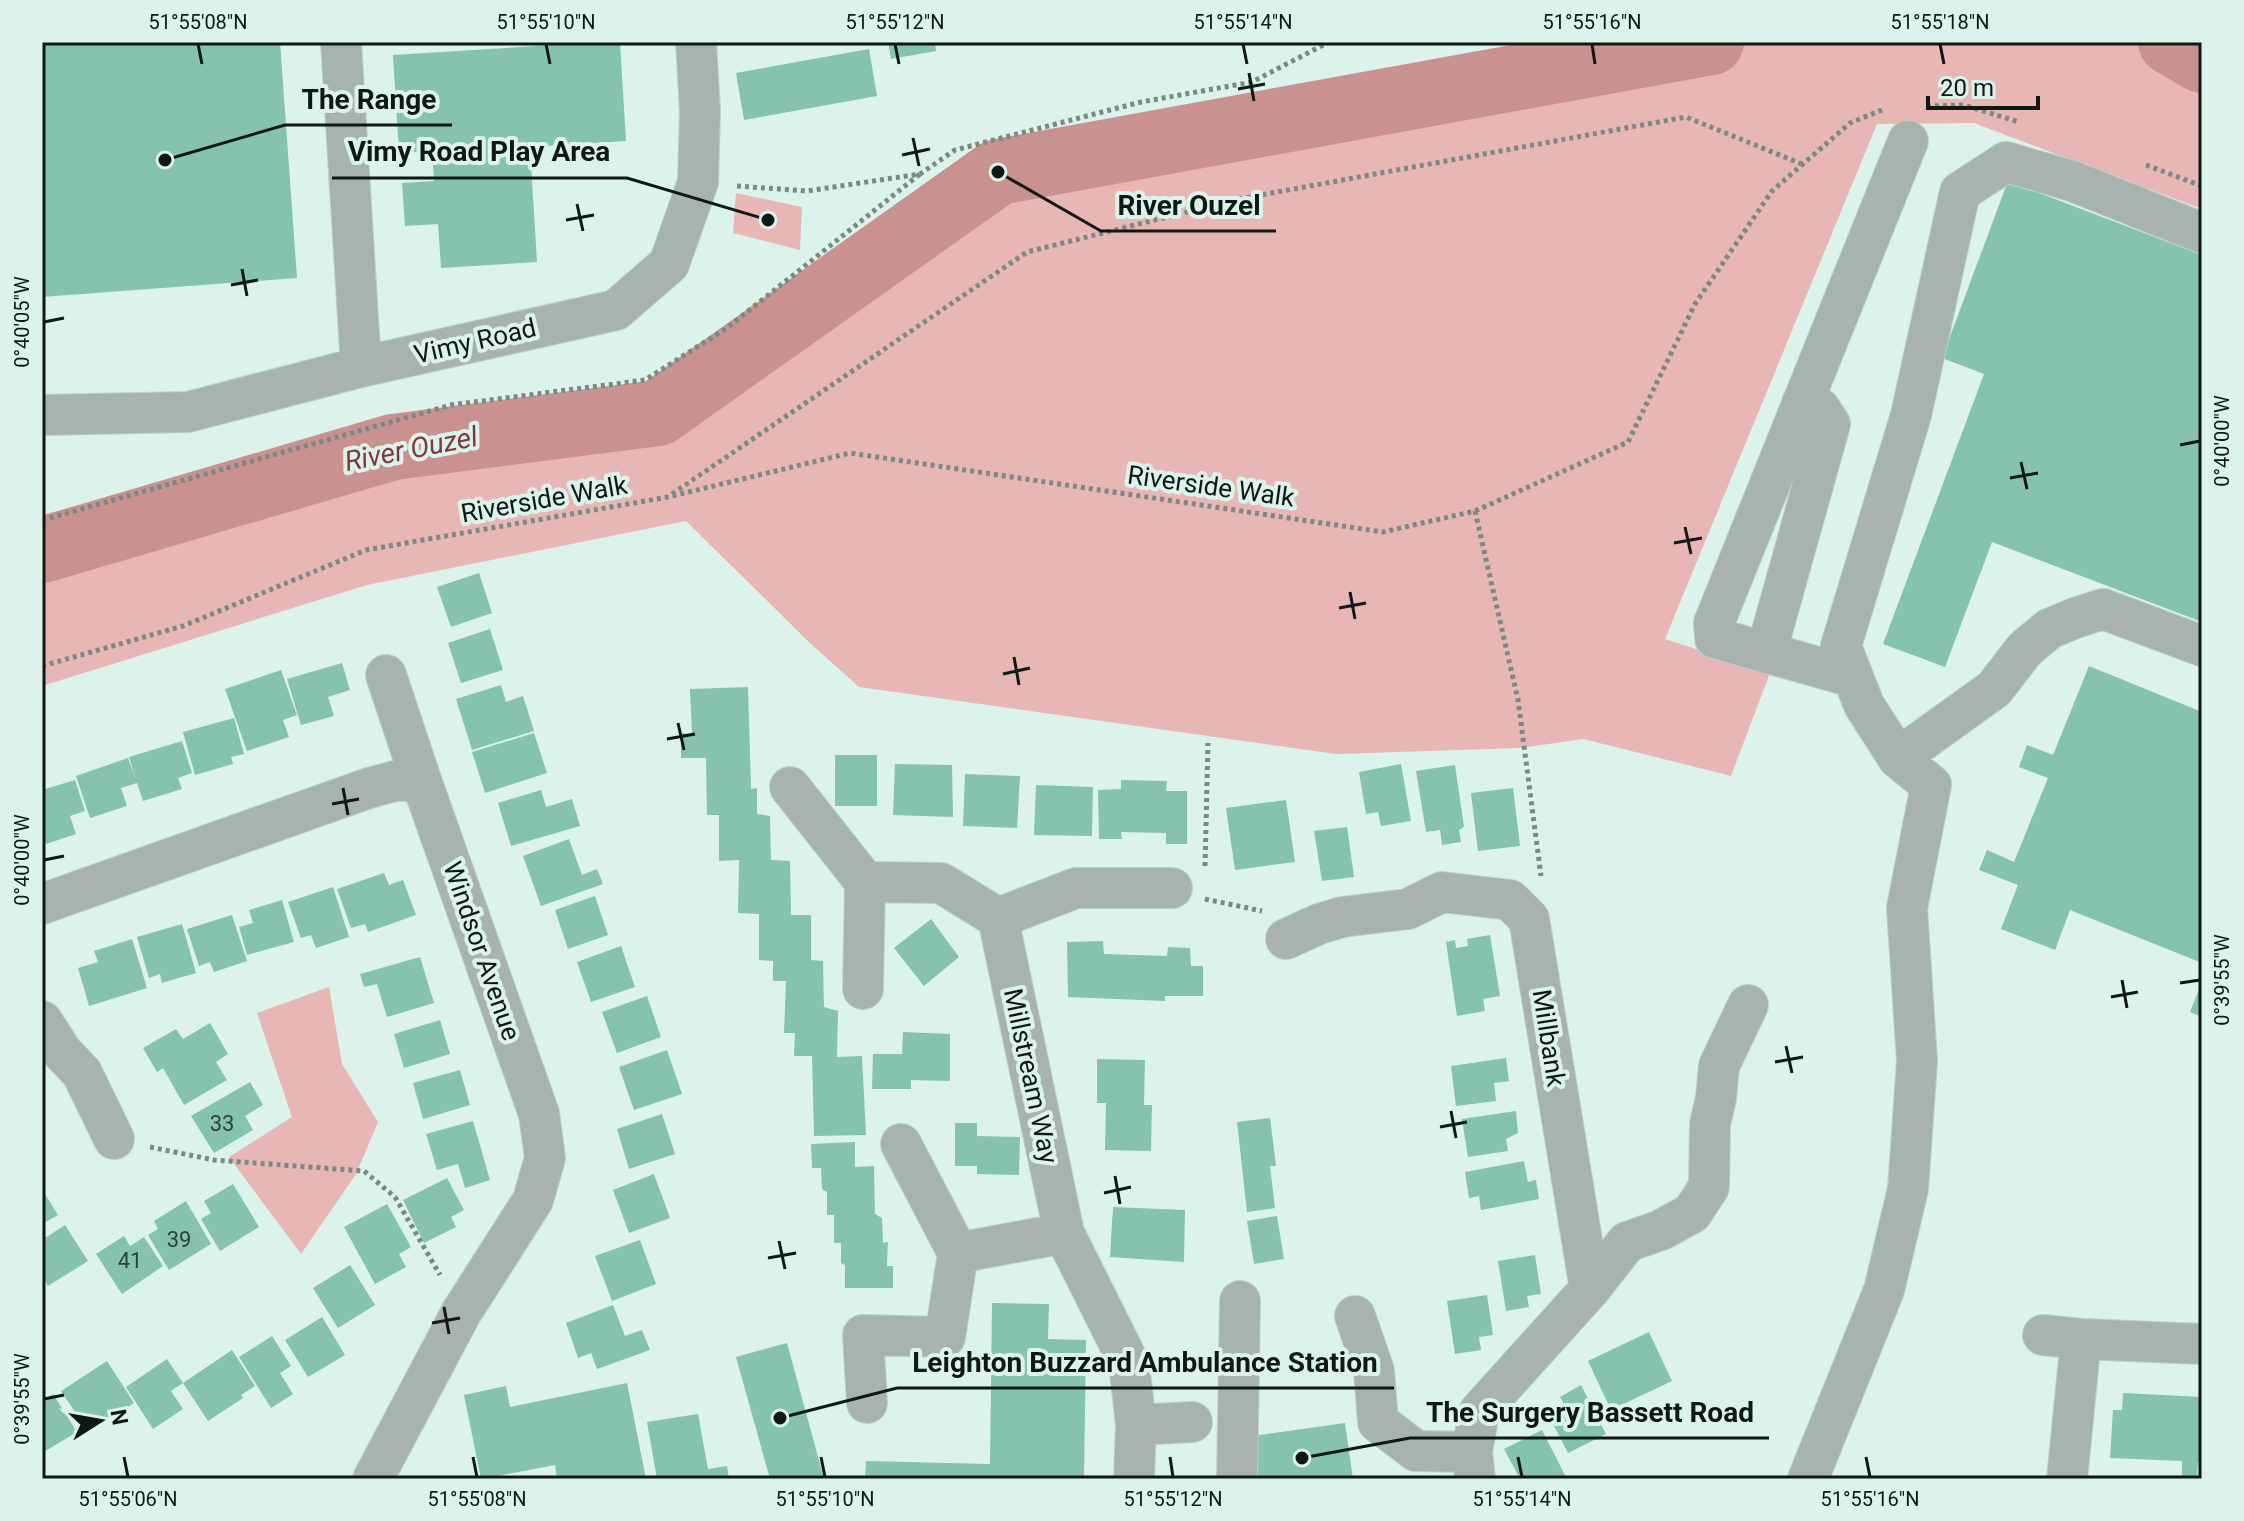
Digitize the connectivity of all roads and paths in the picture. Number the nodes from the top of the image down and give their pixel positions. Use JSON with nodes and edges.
{"nodes":[{"id":1,"x":341,"y":42,"type":"edge"},
{"id":2,"x":696,"y":42,"type":"edge"},
{"id":3,"x":1329,"y":42,"type":"edge"},
{"id":4,"x":1906,"y":118,"type":"junction"},
{"id":5,"x":2023,"y":124,"type":"dead end"},
{"id":6,"x":2136,"y":162,"type":"dead end"},
{"id":7,"x":1802,"y":164,"type":"junction"},
{"id":8,"x":920,"y":174,"type":"junction"},
{"id":9,"x":698,"y":182,"type":"junction"},
{"id":10,"x":2202,"y":186,"type":"edge"},
{"id":11,"x":2202,"y":233,"type":"edge"},
{"id":12,"x":361,"y":367,"type":"junction"},
{"id":13,"x":1802,"y":403,"type":"junction"},
{"id":14,"x":42,"y":415,"type":"edge"},
{"id":15,"x":668,"y":497,"type":"junction"},
{"id":16,"x":1475,"y":511,"type":"junction"},
{"id":17,"x":42,"y":520,"type":"edge"},
{"id":18,"x":2202,"y":646,"type":"edge"},
{"id":19,"x":1766,"y":653,"type":"junction"},
{"id":20,"x":42,"y":666,"type":"edge"},
{"id":21,"x":386,"y":675,"type":"dead end"},
{"id":22,"x":1853,"y":677,"type":"junction"},
{"id":23,"x":1208,"y":743,"type":"dead end"},
{"id":24,"x":1898,"y":758,"type":"junction"},
{"id":25,"x":421,"y":780,"type":"junction"},
{"id":26,"x":790,"y":787,"type":"dead end"},
{"id":27,"x":1194,"y":880,"type":"junction"},
{"id":28,"x":865,"y":882,"type":"junction"},
{"id":29,"x":42,"y":904,"type":"edge"},
{"id":30,"x":998,"y":918,"type":"junction"},
{"id":31,"x":1529,"y":919,"type":"junction"},
{"id":32,"x":1302,"y":932,"type":"joint"},
{"id":33,"x":863,"y":989,"type":"dead end"},
{"id":34,"x":1748,"y":1005,"type":"dead end"},
{"id":35,"x":42,"y":1021,"type":"edge"},
{"id":36,"x":114,"y":1139,"type":"joint"},
{"id":37,"x":901,"y":1144,"type":"dead end"},
{"id":38,"x":1064,"y":1233,"type":"junction"},
{"id":39,"x":958,"y":1253,"type":"junction"},
{"id":40,"x":1590,"y":1289,"type":"junction"},
{"id":41,"x":1240,"y":1301,"type":"dead end"},
{"id":42,"x":461,"y":1313,"type":"junction"},
{"id":43,"x":1355,"y":1316,"type":"dead end"},
{"id":44,"x":2202,"y":1344,"type":"edge"},
{"id":45,"x":867,"y":1403,"type":"dead end"},
{"id":46,"x":1192,"y":1422,"type":"dead end"},
{"id":47,"x":1136,"y":1425,"type":"junction"},
{"id":48,"x":1474,"y":1465,"type":"edge"},
{"id":49,"x":373,"y":1479,"type":"edge"},
{"id":50,"x":1134,"y":1479,"type":"edge"},
{"id":51,"x":1237,"y":1479,"type":"edge"},
{"id":52,"x":1808,"y":1479,"type":"edge"},
{"id":53,"x":2067,"y":1479,"type":"edge"}],
"edges":[{"from":1,"to":12,"type":"street"},
{"from":2,"to":9,"type":"street","name":"Vimy Road"},
{"from":3,"to":8,"type":"path"},
{"from":4,"to":5,"type":"path","name":"Riverside Walk"},
{"from":4,"to":7,"type":"path","name":"Riverside Walk"},
{"from":4,"to":13,"type":"street"},
{"from":6,"to":10,"type":"path"},
{"from":7,"to":15,"type":"path"},
{"from":7,"to":16,"type":"path","name":"Riverside Walk"},
{"from":8,"to":9,"type":"path"},
{"from":8,"to":17,"type":"path"},
{"from":9,"to":12,"type":"street","name":"Vimy Road"},
{"from":11,"to":22,"type":"street"},
{"from":12,"to":14,"type":"street","name":"Vimy Road"},
{"from":13,"to":19,"type":"street"},
{"from":13,"to":19,"type":"street"},
{"from":15,"to":16,"type":"path","name":"Riverside Walk"},
{"from":15,"to":20,"type":"path","name":"Riverside Walk"},
{"from":16,"to":31,"type":"path"},
{"from":18,"to":24,"type":"street"},
{"from":19,"to":22,"type":"street"},
{"from":21,"to":25,"type":"street","name":"Windsor Avenue"},
{"from":22,"to":24,"type":"street"},
{"from":23,"to":27,"type":"path"},
{"from":24,"to":52,"type":"street"},
{"from":25,"to":29,"type":"street"},
{"from":25,"to":42,"type":"street","name":"Windsor Avenue"},
{"from":26,"to":28,"type":"street"},
{"from":27,"to":30,"type":"street"},
{"from":27,"to":32,"type":"path"},
{"from":28,"to":30,"type":"street"},
{"from":28,"to":33,"type":"street"},
{"from":30,"to":38,"type":"street","name":"Millstream Way"},
{"from":31,"to":32,"type":"street"},
{"from":31,"to":40,"type":"street","name":"Millbank"},
{"from":34,"to":40,"type":"street"},
{"from":35,"to":36,"type":"street"},
{"from":36,"to":42,"type":"path"},
{"from":37,"to":39,"type":"street"},
{"from":38,"to":39,"type":"street"},
{"from":38,"to":47,"type":"street","name":"Millstream Way"},
{"from":39,"to":45,"type":"street"},
{"from":40,"to":48,"type":"street"},
{"from":41,"to":51,"type":"street"},
{"from":42,"to":49,"type":"street","name":"Windsor Avenue"},
{"from":43,"to":48,"type":"street"},
{"from":44,"to":53,"type":"street"},
{"from":46,"to":47,"type":"street"},
{"from":47,"to":50,"type":"street","name":"Millstream Way"}]}
